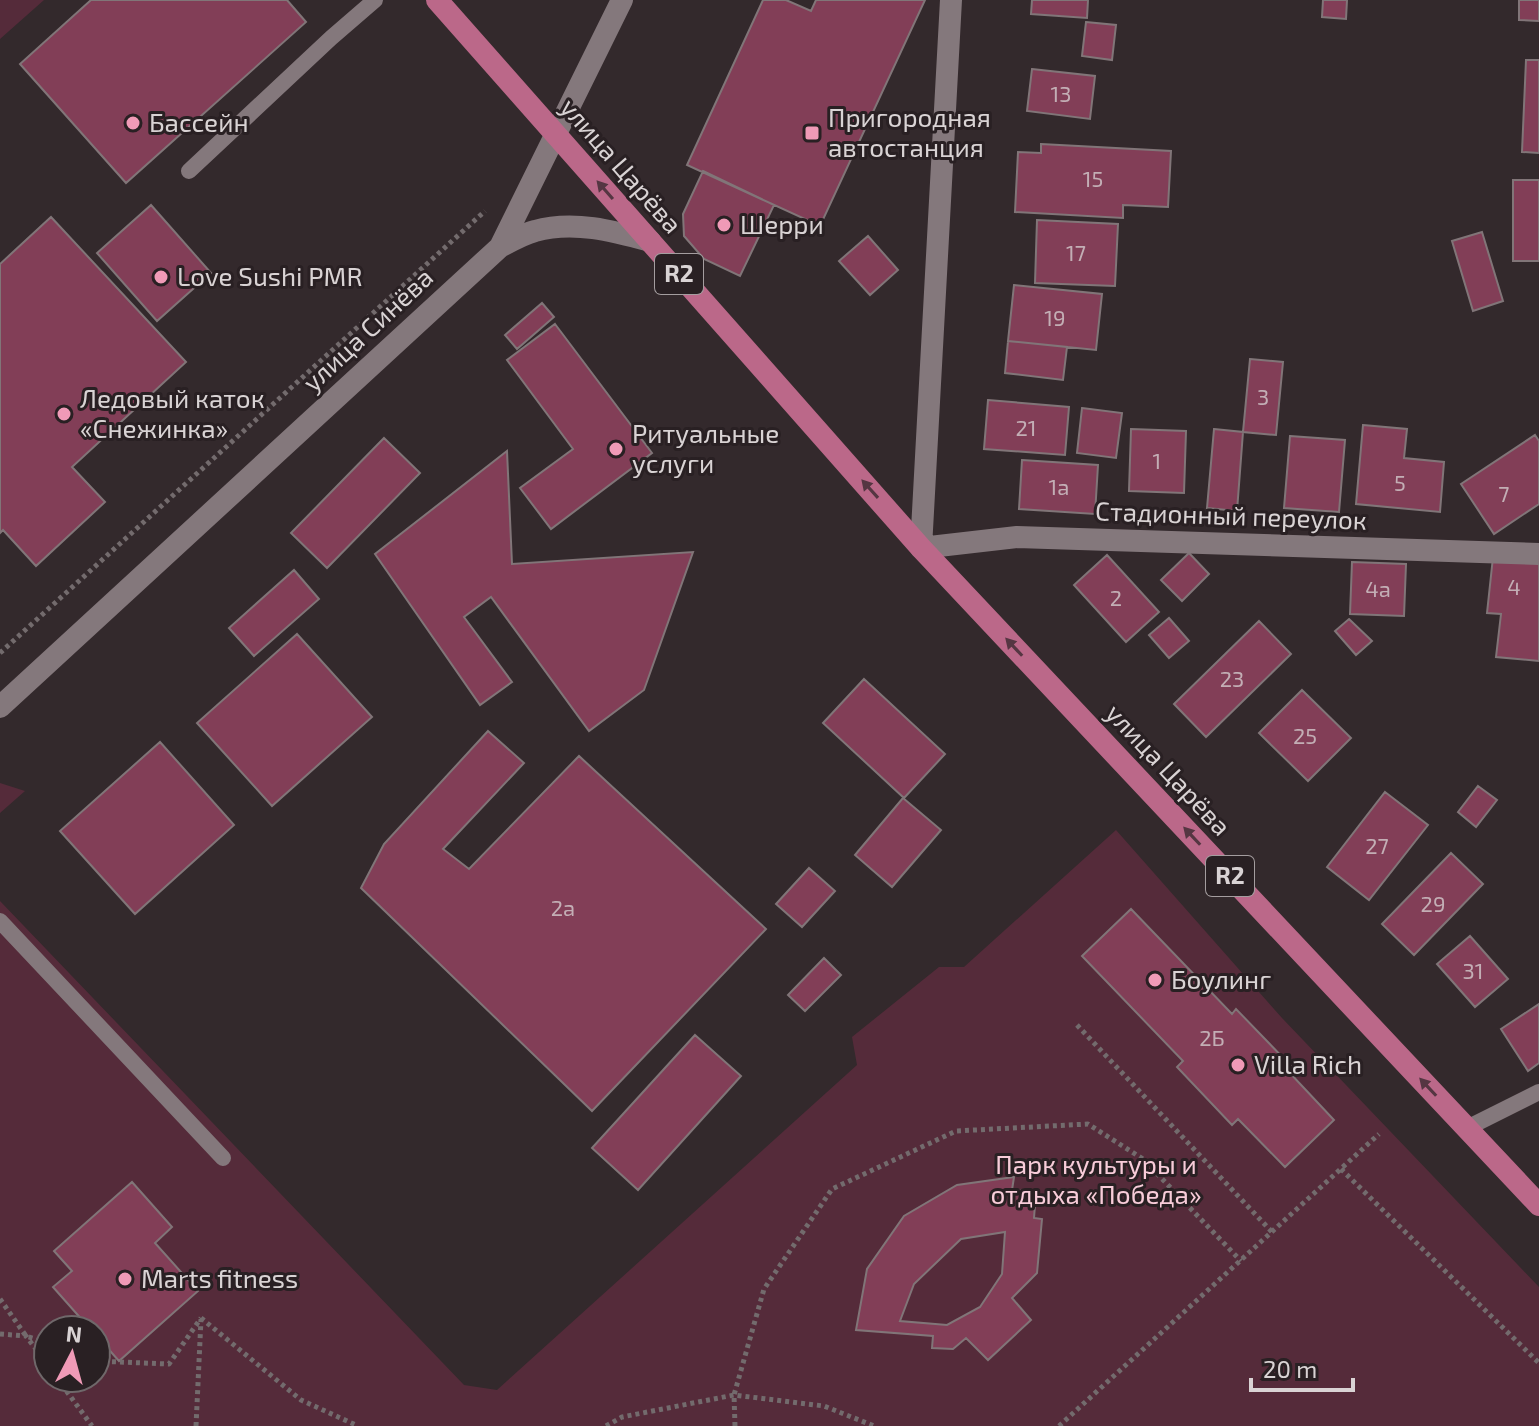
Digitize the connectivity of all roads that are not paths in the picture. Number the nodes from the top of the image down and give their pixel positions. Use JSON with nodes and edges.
{"nodes":[{"id":1,"x":375,"y":0,"type":"edge"},
{"id":2,"x":437,"y":0,"type":"edge"},
{"id":3,"x":622,"y":0,"type":"edge"},
{"id":4,"x":951,"y":0,"type":"edge"},
{"id":5,"x":554,"y":132,"type":"junction"},
{"id":6,"x":189,"y":171,"type":"dead end"},
{"id":7,"x":650,"y":241,"type":"junction"},
{"id":8,"x":500,"y":247,"type":"junction"},
{"id":9,"x":921,"y":548,"type":"junction"},
{"id":10,"x":1539,"y":554,"type":"edge"},
{"id":11,"x":0,"y":707,"type":"edge"},
{"id":12,"x":0,"y":921,"type":"edge"},
{"id":13,"x":1539,"y":1092,"type":"edge"},
{"id":14,"x":1467,"y":1128,"type":"junction"},
{"id":15,"x":223,"y":1158,"type":"dead end"},
{"id":16,"x":1539,"y":1205,"type":"edge"}],
"edges":[{"from":1,"to":6,"type":"lane"},
{"from":2,"to":5,"type":"main road","name":"улица Царёва","number":"R2"},
{"from":3,"to":5,"type":"street","name":"улица Синёва"},
{"from":4,"to":9,"type":"street"},
{"from":7,"to":5,"type":"main road","name":"улица Царёва","number":"R2","one_way":true},
{"from":5,"to":8,"type":"street","name":"улица Синёва"},
{"from":7,"to":8,"type":"street"},
{"from":9,"to":7,"type":"main road","name":"улица Царёва","number":"R2","one_way":true},
{"from":8,"to":11,"type":"street","name":"улица Синёва"},
{"from":9,"to":10,"type":"street","name":"Стадионный переулок"},
{"from":14,"to":9,"type":"main road","name":"улица Царёва","number":"R2","one_way":true},
{"from":12,"to":15,"type":"lane"},
{"from":13,"to":14,"type":"lane"},
{"from":14,"to":16,"type":"main road","name":"улица Царёва","number":"R2"}]}
